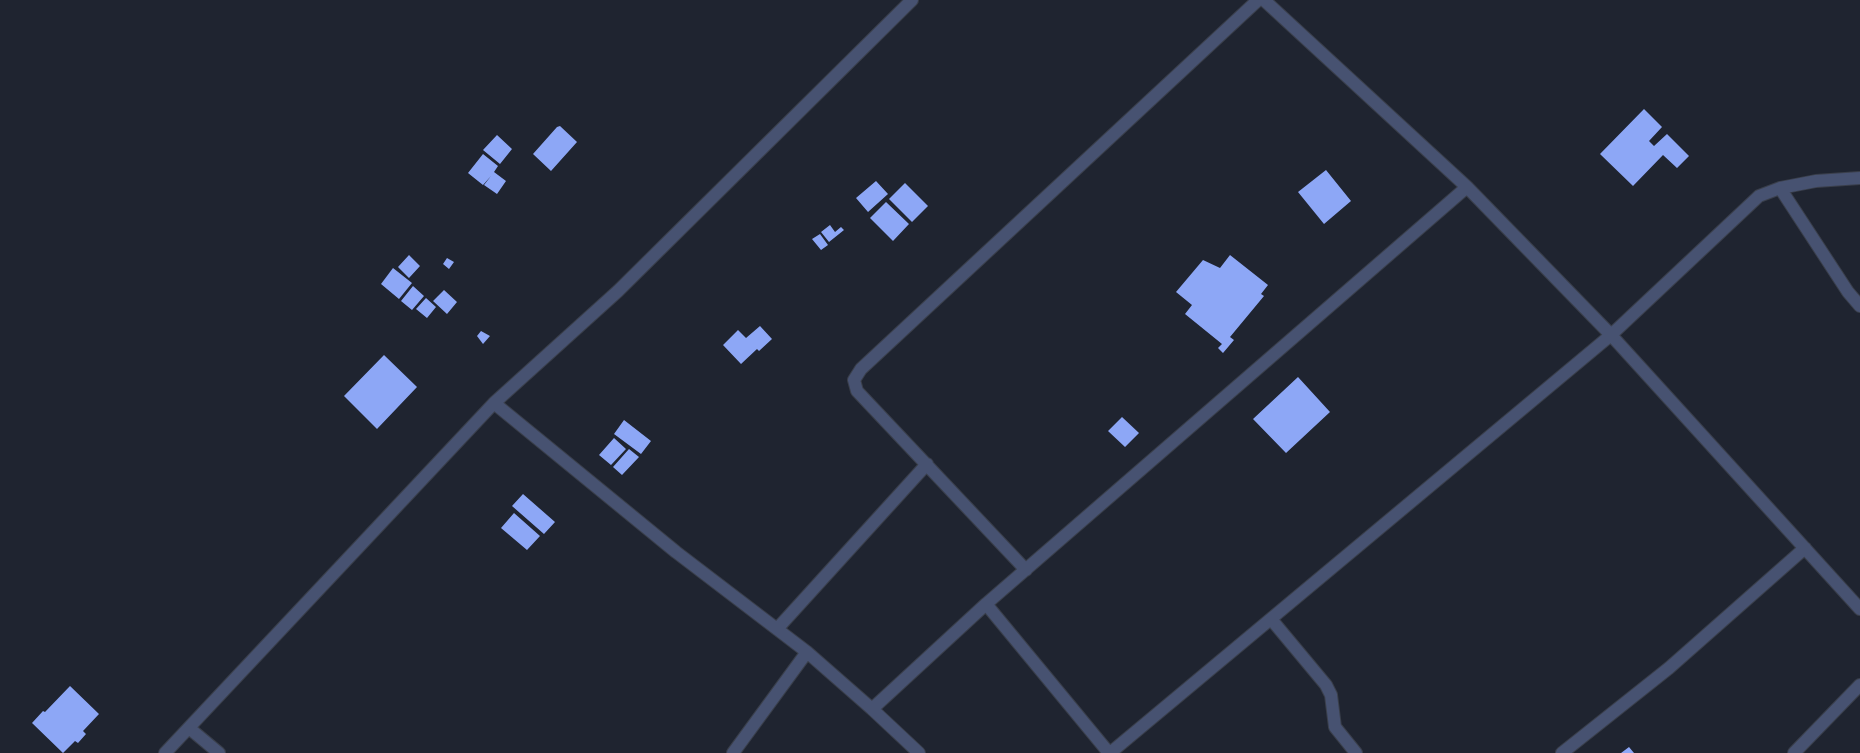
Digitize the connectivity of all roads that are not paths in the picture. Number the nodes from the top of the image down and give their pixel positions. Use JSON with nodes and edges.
{"nodes":[{"id":1,"x":912,"y":0,"type":"edge"},
{"id":2,"x":1258,"y":0,"type":"edge"},
{"id":3,"x":1264,"y":0,"type":"edge"},
{"id":4,"x":1860,"y":178,"type":"edge"},
{"id":5,"x":1467,"y":187,"type":"junction"},
{"id":6,"x":1780,"y":188,"type":"junction"},
{"id":7,"x":1860,"y":306,"type":"edge"},
{"id":8,"x":1611,"y":335,"type":"junction"},
{"id":9,"x":494,"y":403,"type":"junction"},
{"id":10,"x":927,"y":464,"type":"junction"},
{"id":11,"x":1805,"y":548,"type":"junction"},
{"id":12,"x":1026,"y":570,"type":"junction"},
{"id":13,"x":986,"y":604,"type":"junction"},
{"id":14,"x":1860,"y":609,"type":"edge"},
{"id":15,"x":1271,"y":619,"type":"junction"},
{"id":16,"x":777,"y":629,"type":"junction"},
{"id":17,"x":807,"y":652,"type":"junction"},
{"id":18,"x":1860,"y":685,"type":"edge"},
{"id":19,"x":872,"y":709,"type":"junction"},
{"id":20,"x":189,"y":728,"type":"junction"},
{"id":21,"x":165,"y":753,"type":"edge"},
{"id":22,"x":219,"y":753,"type":"edge"},
{"id":23,"x":733,"y":753,"type":"edge"},
{"id":24,"x":919,"y":753,"type":"edge"},
{"id":25,"x":1110,"y":753,"type":"edge"},
{"id":26,"x":1356,"y":753,"type":"edge"},
{"id":27,"x":1562,"y":753,"type":"edge"},
{"id":28,"x":1794,"y":753,"type":"edge"}],
"edges":[{"from":1,"to":9,"type":"street"},
{"from":2,"to":10,"type":"street"},
{"from":3,"to":5,"type":"street"},
{"from":4,"to":6,"type":"street"},
{"from":5,"to":8,"type":"street"},
{"from":5,"to":12,"type":"street"},
{"from":6,"to":7,"type":"street"},
{"from":6,"to":8,"type":"street"},
{"from":8,"to":11,"type":"street"},
{"from":8,"to":15,"type":"street"},
{"from":9,"to":16,"type":"street"},
{"from":9,"to":20,"type":"street"},
{"from":10,"to":12,"type":"street"},
{"from":10,"to":16,"type":"street"},
{"from":11,"to":14,"type":"street"},
{"from":11,"to":27,"type":"street"},
{"from":12,"to":13,"type":"street"},
{"from":13,"to":19,"type":"street"},
{"from":13,"to":25,"type":"street"},
{"from":15,"to":25,"type":"street"},
{"from":15,"to":26,"type":"street"},
{"from":16,"to":17,"type":"street"},
{"from":17,"to":19,"type":"street"},
{"from":17,"to":23,"type":"street"},
{"from":18,"to":28,"type":"street"},
{"from":19,"to":24,"type":"street"},
{"from":20,"to":21,"type":"street"},
{"from":20,"to":22,"type":"street"}]}
